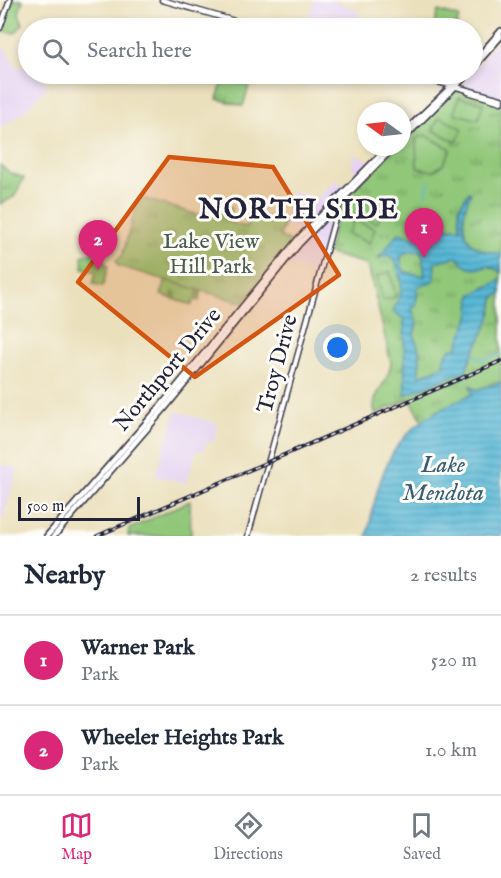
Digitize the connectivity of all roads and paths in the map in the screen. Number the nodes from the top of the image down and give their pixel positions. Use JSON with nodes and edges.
{"nodes":[{"id":1,"x":10,"y":0,"type":"edge"},
{"id":2,"x":162,"y":0,"type":"edge"},
{"id":3,"x":224,"y":18,"type":"edge"},
{"id":4,"x":0,"y":28,"type":"edge"},
{"id":5,"x":501,"y":30,"type":"edge"},
{"id":6,"x":501,"y":36,"type":"edge"},
{"id":7,"x":489,"y":44,"type":"junction"},
{"id":8,"x":483,"y":51,"type":"edge"},
{"id":9,"x":488,"y":52,"type":"junction"},
{"id":10,"x":483,"y":57,"type":"edge"},
{"id":11,"x":443,"y":84,"type":"edge"},
{"id":12,"x":457,"y":84,"type":"edge"},
{"id":13,"x":454,"y":87,"type":"junction"},
{"id":14,"x":501,"y":101,"type":"edge"},
{"id":15,"x":411,"y":126,"type":"edge"},
{"id":16,"x":411,"y":131,"type":"edge"},
{"id":17,"x":379,"y":156,"type":"edge"},
{"id":18,"x":385,"y":156,"type":"edge"},
{"id":19,"x":360,"y":177,"type":"dead end"},
{"id":20,"x":350,"y":189,"type":"junction"},
{"id":21,"x":345,"y":194,"type":"junction"},
{"id":22,"x":332,"y":206,"type":"junction"},
{"id":23,"x":337,"y":213,"type":"junction"},
{"id":24,"x":313,"y":223,"type":"junction"},
{"id":25,"x":303,"y":240,"type":"junction"},
{"id":26,"x":47,"y":536,"type":"edge"},
{"id":27,"x":54,"y":536,"type":"edge"},
{"id":28,"x":248,"y":536,"type":"edge"}],
"edges":[{"from":1,"to":4,"type":"street"},
{"from":2,"to":3,"type":"street"},
{"from":5,"to":7,"type":"main road"},
{"from":6,"to":9,"type":"main road"},
{"from":7,"to":8,"type":"main road"},
{"from":7,"to":9,"type":"main road"},
{"from":9,"to":10,"type":"main road"},
{"from":11,"to":13,"type":"street"},
{"from":12,"to":13,"type":"main road"},
{"from":13,"to":14,"type":"street"},
{"from":13,"to":15,"type":"main road"},
{"from":13,"to":16,"type":"main road"},
{"from":17,"to":22,"type":"main road","name":"Northport Drive"},
{"from":18,"to":20,"type":"main road","name":"Northport Drive"},
{"from":19,"to":20,"type":"main road"},
{"from":20,"to":21,"type":"main road","name":"Northport Drive"},
{"from":21,"to":22,"type":"main road","name":"Northport Drive"},
{"from":21,"to":23,"type":"main road"},
{"from":22,"to":23,"type":"street"},
{"from":22,"to":24,"type":"main road","name":"Northport Drive"},
{"from":22,"to":25,"type":"main road","name":"Northport Drive"},
{"from":23,"to":28,"type":"street","name":"Troy Drive"},
{"from":24,"to":25,"type":"main road"},
{"from":24,"to":26,"type":"main road","name":"Northport Drive"},
{"from":25,"to":27,"type":"main road","name":"Northport Drive"}]}
